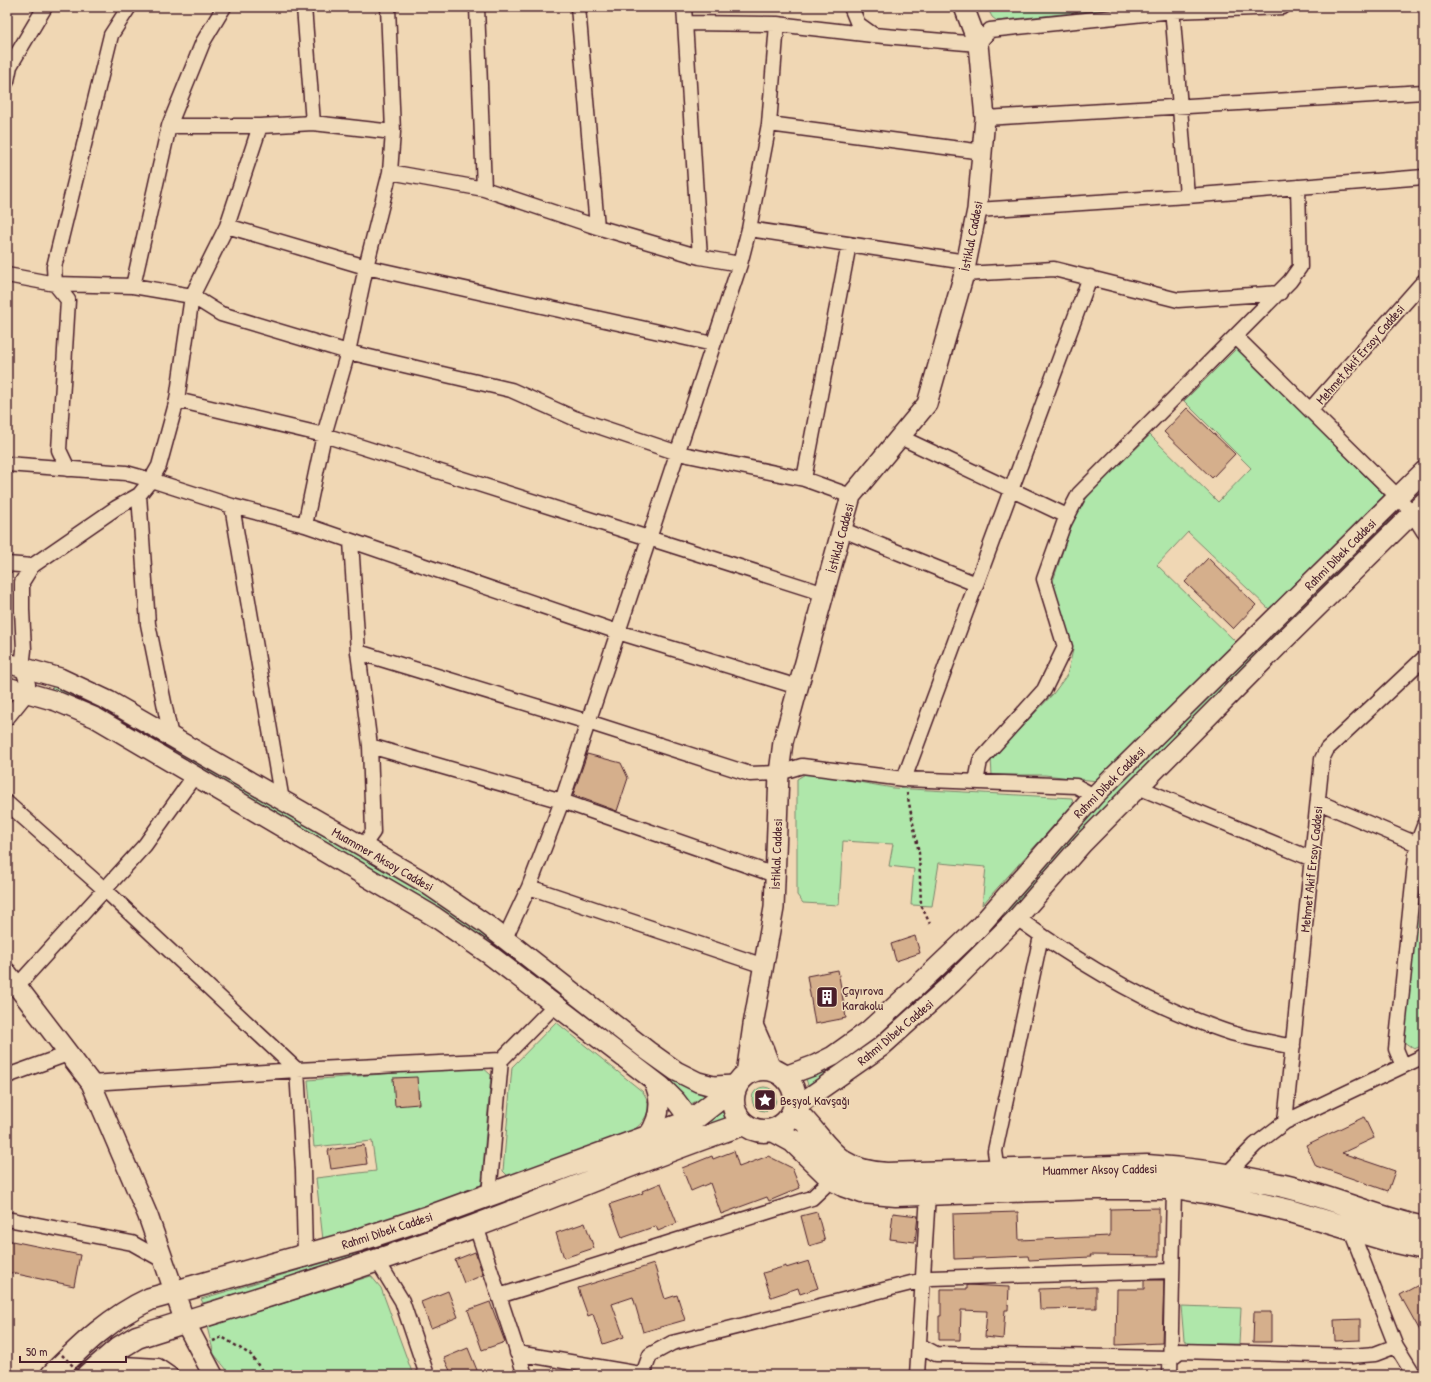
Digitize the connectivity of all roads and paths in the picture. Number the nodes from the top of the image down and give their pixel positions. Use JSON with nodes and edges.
{"nodes":[{"id":1,"x":45,"y":7,"type":"edge"},
{"id":2,"x":128,"y":7,"type":"edge"},
{"id":3,"x":224,"y":7,"type":"edge"},
{"id":4,"x":304,"y":7,"type":"edge"},
{"id":5,"x":388,"y":7,"type":"edge"},
{"id":6,"x":477,"y":7,"type":"edge"},
{"id":7,"x":578,"y":7,"type":"edge"},
{"id":8,"x":684,"y":7,"type":"edge"},
{"id":9,"x":851,"y":7,"type":"edge"},
{"id":10,"x":964,"y":7,"type":"edge"},
{"id":11,"x":1283,"y":7,"type":"edge"},
{"id":12,"x":1172,"y":9,"type":"edge"},
{"id":13,"x":685,"y":23,"type":"junction"},
{"id":14,"x":777,"y":24,"type":"junction"},
{"id":15,"x":873,"y":35,"type":"junction"},
{"id":16,"x":978,"y":44,"type":"junction"},
{"id":17,"x":7,"y":81,"type":"edge"},
{"id":18,"x":1424,"y":92,"type":"edge"},
{"id":19,"x":1180,"y":108,"type":"junction"},
{"id":20,"x":985,"y":118,"type":"junction"},
{"id":21,"x":313,"y":123,"type":"junction"},
{"id":22,"x":769,"y":124,"type":"junction"},
{"id":23,"x":169,"y":126,"type":"junction"},
{"id":24,"x":260,"y":126,"type":"junction"},
{"id":25,"x":393,"y":132,"type":"junction"},
{"id":26,"x":983,"y":152,"type":"junction"},
{"id":27,"x":390,"y":172,"type":"junction"},
{"id":28,"x":1424,"y":177,"type":"edge"},
{"id":29,"x":1298,"y":187,"type":"junction"},
{"id":30,"x":484,"y":189,"type":"junction"},
{"id":31,"x":1187,"y":196,"type":"junction"},
{"id":32,"x":977,"y":210,"type":"junction"},
{"id":33,"x":227,"y":226,"type":"junction"},
{"id":34,"x":597,"y":227,"type":"junction"},
{"id":35,"x":749,"y":229,"type":"junction"},
{"id":36,"x":849,"y":244,"type":"junction"},
{"id":37,"x":700,"y":257,"type":"junction"},
{"id":38,"x":740,"y":264,"type":"junction"},
{"id":39,"x":366,"y":267,"type":"junction"},
{"id":40,"x":965,"y":268,"type":"junction"},
{"id":41,"x":7,"y":275,"type":"edge"},
{"id":42,"x":1090,"y":277,"type":"junction"},
{"id":43,"x":1424,"y":281,"type":"edge"},
{"id":44,"x":55,"y":284,"type":"junction"},
{"id":45,"x":133,"y":286,"type":"junction"},
{"id":46,"x":1280,"y":293,"type":"junction"},
{"id":47,"x":192,"y":296,"type":"junction"},
{"id":48,"x":1236,"y":337,"type":"junction"},
{"id":49,"x":714,"y":344,"type":"junction"},
{"id":50,"x":348,"y":352,"type":"junction"},
{"id":51,"x":177,"y":400,"type":"junction"},
{"id":52,"x":1310,"y":410,"type":"junction"},
{"id":53,"x":324,"y":435,"type":"junction"},
{"id":54,"x":900,"y":437,"type":"junction"},
{"id":55,"x":678,"y":453,"type":"junction"},
{"id":56,"x":7,"y":464,"type":"edge"},
{"id":57,"x":68,"y":469,"type":"junction"},
{"id":58,"x":1424,"y":471,"type":"edge"},
{"id":59,"x":804,"y":479,"type":"junction"},
{"id":60,"x":151,"y":480,"type":"junction"},
{"id":61,"x":1011,"y":490,"type":"junction"},
{"id":62,"x":140,"y":495,"type":"junction"},
{"id":63,"x":851,"y":496,"type":"junction"},
{"id":64,"x":1398,"y":497,"type":"junction"},
{"id":65,"x":232,"y":506,"type":"junction"},
{"id":66,"x":1418,"y":508,"type":"edge"},
{"id":67,"x":1067,"y":516,"type":"junction"},
{"id":68,"x":305,"y":525,"type":"junction"},
{"id":69,"x":843,"y":530,"type":"junction"},
{"id":70,"x":1424,"y":532,"type":"edge"},
{"id":71,"x":650,"y":537,"type":"junction"},
{"id":72,"x":351,"y":541,"type":"junction"},
{"id":73,"x":7,"y":564,"type":"edge"},
{"id":74,"x":32,"y":566,"type":"junction"},
{"id":75,"x":976,"y":584,"type":"junction"},
{"id":76,"x":825,"y":594,"type":"junction"},
{"id":77,"x":618,"y":632,"type":"junction"},
{"id":78,"x":358,"y":652,"type":"junction"},
{"id":79,"x":1424,"y":658,"type":"edge"},
{"id":80,"x":14,"y":665,"type":"edge"},
{"id":81,"x":7,"y":687,"type":"edge"},
{"id":82,"x":798,"y":687,"type":"junction"},
{"id":83,"x":28,"y":692,"type":"junction"},
{"id":84,"x":7,"y":718,"type":"edge"},
{"id":85,"x":588,"y":722,"type":"junction"},
{"id":86,"x":171,"y":736,"type":"junction"},
{"id":87,"x":370,"y":746,"type":"junction"},
{"id":88,"x":779,"y":773,"type":"junction"},
{"id":89,"x":195,"y":775,"type":"junction"},
{"id":90,"x":904,"y":779,"type":"junction"},
{"id":91,"x":976,"y":782,"type":"junction"},
{"id":92,"x":1138,"y":787,"type":"junction"},
{"id":93,"x":1094,"y":796,"type":"junction"},
{"id":94,"x":282,"y":801,"type":"junction"},
{"id":95,"x":562,"y":801,"type":"junction"},
{"id":96,"x":1318,"y":802,"type":"junction"},
{"id":97,"x":7,"y":803,"type":"edge"},
{"id":98,"x":1424,"y":826,"type":"edge"},
{"id":99,"x":1417,"y":844,"type":"junction"},
{"id":100,"x":363,"y":846,"type":"junction"},
{"id":101,"x":1312,"y":859,"type":"junction"},
{"id":102,"x":775,"y":875,"type":"junction"},
{"id":103,"x":529,"y":887,"type":"junction"},
{"id":104,"x":104,"y":889,"type":"junction"},
{"id":105,"x":1017,"y":918,"type":"junction"},
{"id":106,"x":930,"y":924,"type":"dead end"},
{"id":107,"x":1041,"y":936,"type":"junction"},
{"id":108,"x":505,"y":938,"type":"junction"},
{"id":109,"x":764,"y":966,"type":"junction"},
{"id":110,"x":12,"y":979,"type":"edge"},
{"id":111,"x":555,"y":1005,"type":"junction"},
{"id":112,"x":753,"y":1025,"type":"junction"},
{"id":113,"x":1293,"y":1047,"type":"junction"},
{"id":114,"x":68,"y":1054,"type":"junction"},
{"id":115,"x":1424,"y":1056,"type":"edge"},
{"id":116,"x":501,"y":1060,"type":"junction"},
{"id":117,"x":1403,"y":1066,"type":"junction"},
{"id":118,"x":297,"y":1070,"type":"junction"},
{"id":119,"x":778,"y":1072,"type":"junction"},
{"id":120,"x":7,"y":1076,"type":"edge"},
{"id":121,"x":653,"y":1080,"type":"junction"},
{"id":122,"x":91,"y":1082,"type":"junction"},
{"id":123,"x":738,"y":1085,"type":"junction"},
{"id":124,"x":794,"y":1109,"type":"junction"},
{"id":125,"x":691,"y":1121,"type":"junction"},
{"id":126,"x":1285,"y":1122,"type":"junction"},
{"id":127,"x":744,"y":1124,"type":"junction"},
{"id":128,"x":773,"y":1130,"type":"junction"},
{"id":129,"x":648,"y":1136,"type":"junction"},
{"id":130,"x":706,"y":1137,"type":"junction"},
{"id":131,"x":998,"y":1172,"type":"junction"},
{"id":132,"x":1226,"y":1175,"type":"junction"},
{"id":133,"x":832,"y":1179,"type":"junction"},
{"id":134,"x":1174,"y":1188,"type":"junction"},
{"id":135,"x":928,"y":1194,"type":"junction"},
{"id":136,"x":489,"y":1195,"type":"junction"},
{"id":137,"x":7,"y":1219,"type":"edge"},
{"id":138,"x":476,"y":1226,"type":"junction"},
{"id":139,"x":1350,"y":1228,"type":"junction"},
{"id":140,"x":1424,"y":1228,"type":"edge"},
{"id":141,"x":1424,"y":1248,"type":"edge"},
{"id":142,"x":305,"y":1255,"type":"junction"},
{"id":143,"x":377,"y":1260,"type":"junction"},
{"id":144,"x":164,"y":1262,"type":"junction"},
{"id":145,"x":1172,"y":1271,"type":"junction"},
{"id":146,"x":923,"y":1280,"type":"junction"},
{"id":147,"x":174,"y":1292,"type":"junction"},
{"id":148,"x":499,"y":1296,"type":"junction"},
{"id":149,"x":184,"y":1322,"type":"junction"},
{"id":150,"x":919,"y":1346,"type":"junction"},
{"id":151,"x":1396,"y":1346,"type":"junction"},
{"id":152,"x":198,"y":1347,"type":"junction"},
{"id":153,"x":517,"y":1353,"type":"junction"},
{"id":154,"x":62,"y":1355,"type":"dead end"},
{"id":155,"x":1171,"y":1358,"type":"junction"},
{"id":156,"x":52,"y":1375,"type":"edge"},
{"id":157,"x":86,"y":1375,"type":"edge"},
{"id":158,"x":171,"y":1375,"type":"edge"},
{"id":159,"x":213,"y":1375,"type":"edge"},
{"id":160,"x":265,"y":1375,"type":"edge"},
{"id":161,"x":427,"y":1375,"type":"edge"},
{"id":162,"x":525,"y":1375,"type":"edge"},
{"id":163,"x":645,"y":1375,"type":"edge"},
{"id":164,"x":917,"y":1375,"type":"edge"},
{"id":165,"x":1170,"y":1375,"type":"edge"},
{"id":166,"x":1414,"y":1375,"type":"edge"}],
"edges":[{"from":1,"to":17,"type":"street"},
{"from":2,"to":44,"type":"street"},
{"from":3,"to":23,"type":"street"},
{"from":4,"to":21,"type":"street"},
{"from":5,"to":25,"type":"street"},
{"from":6,"to":30,"type":"street"},
{"from":7,"to":34,"type":"street"},
{"from":8,"to":13,"type":"street"},
{"from":9,"to":15,"type":"street"},
{"from":10,"to":16,"type":"main road","name":"İstiklal Caddesi"},
{"from":11,"to":12,"type":"street"},
{"from":12,"to":16,"type":"street"},
{"from":12,"to":19,"type":"street"},
{"from":13,"to":14,"type":"street"},
{"from":13,"to":37,"type":"street"},
{"from":14,"to":15,"type":"street"},
{"from":14,"to":22,"type":"street"},
{"from":15,"to":16,"type":"street"},
{"from":16,"to":20,"type":"main road","name":"İstiklal Caddesi"},
{"from":18,"to":19,"type":"street"},
{"from":19,"to":20,"type":"street"},
{"from":19,"to":31,"type":"street"},
{"from":20,"to":26,"type":"main road","name":"İstiklal Caddesi"},
{"from":21,"to":24,"type":"street"},
{"from":21,"to":25,"type":"street"},
{"from":22,"to":26,"type":"street"},
{"from":22,"to":35,"type":"street"},
{"from":23,"to":24,"type":"street"},
{"from":23,"to":45,"type":"street"},
{"from":24,"to":33,"type":"street"},
{"from":25,"to":27,"type":"street"},
{"from":26,"to":32,"type":"main road","name":"İstiklal Caddesi"},
{"from":27,"to":30,"type":"street"},
{"from":27,"to":39,"type":"street"},
{"from":28,"to":29,"type":"street"},
{"from":29,"to":31,"type":"street"},
{"from":29,"to":46,"type":"street"},
{"from":30,"to":34,"type":"street"},
{"from":31,"to":32,"type":"street"},
{"from":32,"to":40,"type":"main road","name":"İstiklal Caddesi"},
{"from":33,"to":39,"type":"street"},
{"from":33,"to":47,"type":"street"},
{"from":34,"to":37,"type":"street"},
{"from":35,"to":36,"type":"street"},
{"from":35,"to":38,"type":"street"},
{"from":36,"to":40,"type":"street"},
{"from":36,"to":59,"type":"street"},
{"from":37,"to":38,"type":"street"},
{"from":38,"to":49,"type":"street"},
{"from":39,"to":49,"type":"street"},
{"from":39,"to":50,"type":"street"},
{"from":40,"to":42,"type":"street"},
{"from":40,"to":54,"type":"main road","name":"İstiklal Caddesi"},
{"from":41,"to":44,"type":"street"},
{"from":42,"to":46,"type":"street"},
{"from":42,"to":61,"type":"street"},
{"from":43,"to":52,"type":"street","name":"Mehmet Akif Ersoy Caddesi"},
{"from":44,"to":45,"type":"street"},
{"from":44,"to":57,"type":"street"},
{"from":45,"to":47,"type":"street"},
{"from":46,"to":48,"type":"street"},
{"from":47,"to":50,"type":"street"},
{"from":47,"to":51,"type":"street"},
{"from":48,"to":52,"type":"street"},
{"from":48,"to":67,"type":"street"},
{"from":49,"to":55,"type":"street"},
{"from":50,"to":53,"type":"street"},
{"from":50,"to":55,"type":"street"},
{"from":51,"to":53,"type":"street"},
{"from":51,"to":60,"type":"street"},
{"from":52,"to":64,"type":"street","name":"Mehmet Akif Ersoy Caddesi"},
{"from":53,"to":68,"type":"street"},
{"from":53,"to":71,"type":"street"},
{"from":54,"to":61,"type":"street"},
{"from":54,"to":63,"type":"main road","name":"İstiklal Caddesi"},
{"from":55,"to":59,"type":"street"},
{"from":55,"to":71,"type":"street"},
{"from":56,"to":57,"type":"street"},
{"from":57,"to":60,"type":"street"},
{"from":58,"to":64,"type":"main road","name":"Rahmi Dibek Caddesi"},
{"from":59,"to":63,"type":"street"},
{"from":60,"to":62,"type":"street"},
{"from":60,"to":65,"type":"street"},
{"from":61,"to":67,"type":"street"},
{"from":61,"to":75,"type":"street"},
{"from":62,"to":74,"type":"street"},
{"from":62,"to":86,"type":"street"},
{"from":63,"to":69,"type":"main road","name":"İstiklal Caddesi"},
{"from":64,"to":66,"type":"street","name":"Mehmet Akif Ersoy Caddesi"},
{"from":64,"to":93,"type":"main road","name":"Rahmi Dibek Caddesi"},
{"from":65,"to":68,"type":"street"},
{"from":65,"to":94,"type":"street"},
{"from":66,"to":70,"type":"street","name":"Mehmet Akif Ersoy Caddesi"},
{"from":66,"to":92,"type":"main road","name":"Rahmi Dibek Caddesi"},
{"from":67,"to":91,"type":"street"},
{"from":68,"to":72,"type":"street"},
{"from":69,"to":75,"type":"street"},
{"from":69,"to":76,"type":"main road","name":"İstiklal Caddesi"},
{"from":71,"to":76,"type":"street"},
{"from":71,"to":77,"type":"street"},
{"from":72,"to":77,"type":"street"},
{"from":72,"to":78,"type":"street"},
{"from":73,"to":74,"type":"street"},
{"from":74,"to":80,"type":"street"},
{"from":75,"to":90,"type":"street"},
{"from":76,"to":82,"type":"main road","name":"İstiklal Caddesi"},
{"from":77,"to":82,"type":"street"},
{"from":77,"to":85,"type":"street"},
{"from":78,"to":85,"type":"street"},
{"from":78,"to":87,"type":"street"},
{"from":79,"to":96,"type":"street","name":"Mehmet Akif Ersoy Caddesi"},
{"from":80,"to":83,"type":"street"},
{"from":80,"to":86,"type":"main road","name":"Muammer Aksoy Caddesi"},
{"from":81,"to":83,"type":"main road"},
{"from":82,"to":88,"type":"main road","name":"İstiklal Caddesi"},
{"from":83,"to":84,"type":"street"},
{"from":83,"to":89,"type":"main road"},
{"from":85,"to":88,"type":"street"},
{"from":85,"to":95,"type":"street"},
{"from":86,"to":94,"type":"main road","name":"Muammer Aksoy Caddesi"},
{"from":87,"to":95,"type":"street"},
{"from":87,"to":100,"type":"street"},
{"from":88,"to":90,"type":"street"},
{"from":88,"to":102,"type":"main road","name":"İstiklal Caddesi"},
{"from":89,"to":104,"type":"street"},
{"from":89,"to":111,"type":"main road"},
{"from":90,"to":91,"type":"street"},
{"from":90,"to":106,"type":"path"},
{"from":91,"to":93,"type":"street"},
{"from":92,"to":101,"type":"street"},
{"from":92,"to":105,"type":"main road","name":"Rahmi Dibek Caddesi"},
{"from":93,"to":119,"type":"main road","name":"Rahmi Dibek Caddesi"},
{"from":94,"to":100,"type":"main road","name":"Muammer Aksoy Caddesi"},
{"from":95,"to":102,"type":"street"},
{"from":95,"to":103,"type":"street"},
{"from":96,"to":99,"type":"street"},
{"from":96,"to":101,"type":"street","name":"Mehmet Akif Ersoy Caddesi"},
{"from":97,"to":104,"type":"street"},
{"from":98,"to":99,"type":"street"},
{"from":99,"to":117,"type":"street"},
{"from":100,"to":108,"type":"main road","name":"Muammer Aksoy Caddesi"},
{"from":101,"to":113,"type":"street","name":"Mehmet Akif Ersoy Caddesi"},
{"from":102,"to":109,"type":"main road","name":"İstiklal Caddesi"},
{"from":103,"to":108,"type":"street"},
{"from":103,"to":109,"type":"street"},
{"from":104,"to":110,"type":"street"},
{"from":104,"to":118,"type":"street"},
{"from":105,"to":107,"type":"street"},
{"from":105,"to":124,"type":"main road","name":"Rahmi Dibek Caddesi"},
{"from":107,"to":113,"type":"street"},
{"from":107,"to":131,"type":"street"},
{"from":108,"to":123,"type":"main road","name":"Muammer Aksoy Caddesi"},
{"from":109,"to":112,"type":"main road","name":"İstiklal Caddesi"},
{"from":110,"to":114,"type":"main road"},
{"from":111,"to":116,"type":"street"},
{"from":111,"to":121,"type":"main road"},
{"from":112,"to":119,"type":"main road"},
{"from":112,"to":123,"type":"main road","name":"İstiklal Caddesi"},
{"from":113,"to":126,"type":"street","name":"Mehmet Akif Ersoy Caddesi"},
{"from":114,"to":120,"type":"street"},
{"from":114,"to":122,"type":"main road"},
{"from":115,"to":117,"type":"street"},
{"from":116,"to":118,"type":"street"},
{"from":116,"to":136,"type":"street"},
{"from":117,"to":126,"type":"street"},
{"from":118,"to":122,"type":"street"},
{"from":118,"to":142,"type":"street"},
{"from":119,"to":123,"type":"main road","name":"Rahmi Dibek Caddesi"},
{"from":119,"to":124,"type":"main road"},
{"from":121,"to":125,"type":"main road"},
{"from":121,"to":129,"type":"main road"},
{"from":122,"to":144,"type":"main road"},
{"from":123,"to":125,"type":"main road","name":"Rahmi Dibek Caddesi"},
{"from":123,"to":127,"type":"main road"},
{"from":124,"to":128,"type":"main road","name":"Rahmi Dibek Caddesi"},
{"from":124,"to":131,"type":"main road","name":"Muammer Aksoy Caddesi"},
{"from":125,"to":129,"type":"main road","name":"Rahmi Dibek Caddesi"},
{"from":125,"to":130,"type":"main road"},
{"from":126,"to":132,"type":"street"},
{"from":127,"to":128,"type":"main road"},
{"from":127,"to":130,"type":"main road","name":"Rahmi Dibek Caddesi"},
{"from":128,"to":133,"type":"main road"},
{"from":129,"to":136,"type":"main road","name":"Rahmi Dibek Caddesi"},
{"from":130,"to":138,"type":"main road","name":"Rahmi Dibek Caddesi"},
{"from":131,"to":132,"type":"main road","name":"Muammer Aksoy Caddesi"},
{"from":132,"to":140,"type":"main road","name":"Muammer Aksoy Caddesi"},
{"from":133,"to":135,"type":"main road"},
{"from":133,"to":148,"type":"street"},
{"from":134,"to":135,"type":"main road"},
{"from":134,"to":139,"type":"main road"},
{"from":134,"to":145,"type":"street"},
{"from":135,"to":146,"type":"street"},
{"from":136,"to":142,"type":"main road","name":"Rahmi Dibek Caddesi"},
{"from":137,"to":144,"type":"street"},
{"from":138,"to":143,"type":"main road","name":"Rahmi Dibek Caddesi"},
{"from":138,"to":148,"type":"street"},
{"from":139,"to":141,"type":"main road"},
{"from":139,"to":151,"type":"street"},
{"from":142,"to":147,"type":"main road","name":"Rahmi Dibek Caddesi"},
{"from":143,"to":149,"type":"main road","name":"Rahmi Dibek Caddesi"},
{"from":143,"to":161,"type":"street"},
{"from":144,"to":147,"type":"main road"},
{"from":145,"to":146,"type":"street"},
{"from":145,"to":155,"type":"street"},
{"from":146,"to":150,"type":"street"},
{"from":146,"to":163,"type":"street"},
{"from":147,"to":149,"type":"main road"},
{"from":147,"to":156,"type":"main road","name":"Rahmi Dibek Caddesi"},
{"from":148,"to":153,"type":"street"},
{"from":149,"to":152,"type":"main road"},
{"from":149,"to":157,"type":"main road","name":"Rahmi Dibek Caddesi"},
{"from":150,"to":155,"type":"street"},
{"from":150,"to":164,"type":"street"},
{"from":151,"to":155,"type":"street"},
{"from":151,"to":166,"type":"street"},
{"from":152,"to":159,"type":"main road"},
{"from":152,"to":160,"type":"path"},
{"from":153,"to":162,"type":"street"},
{"from":153,"to":163,"type":"street"},
{"from":154,"to":157,"type":"path","bridge":true},
{"from":155,"to":165,"type":"street"},
{"from":157,"to":158,"type":"street"}]}
